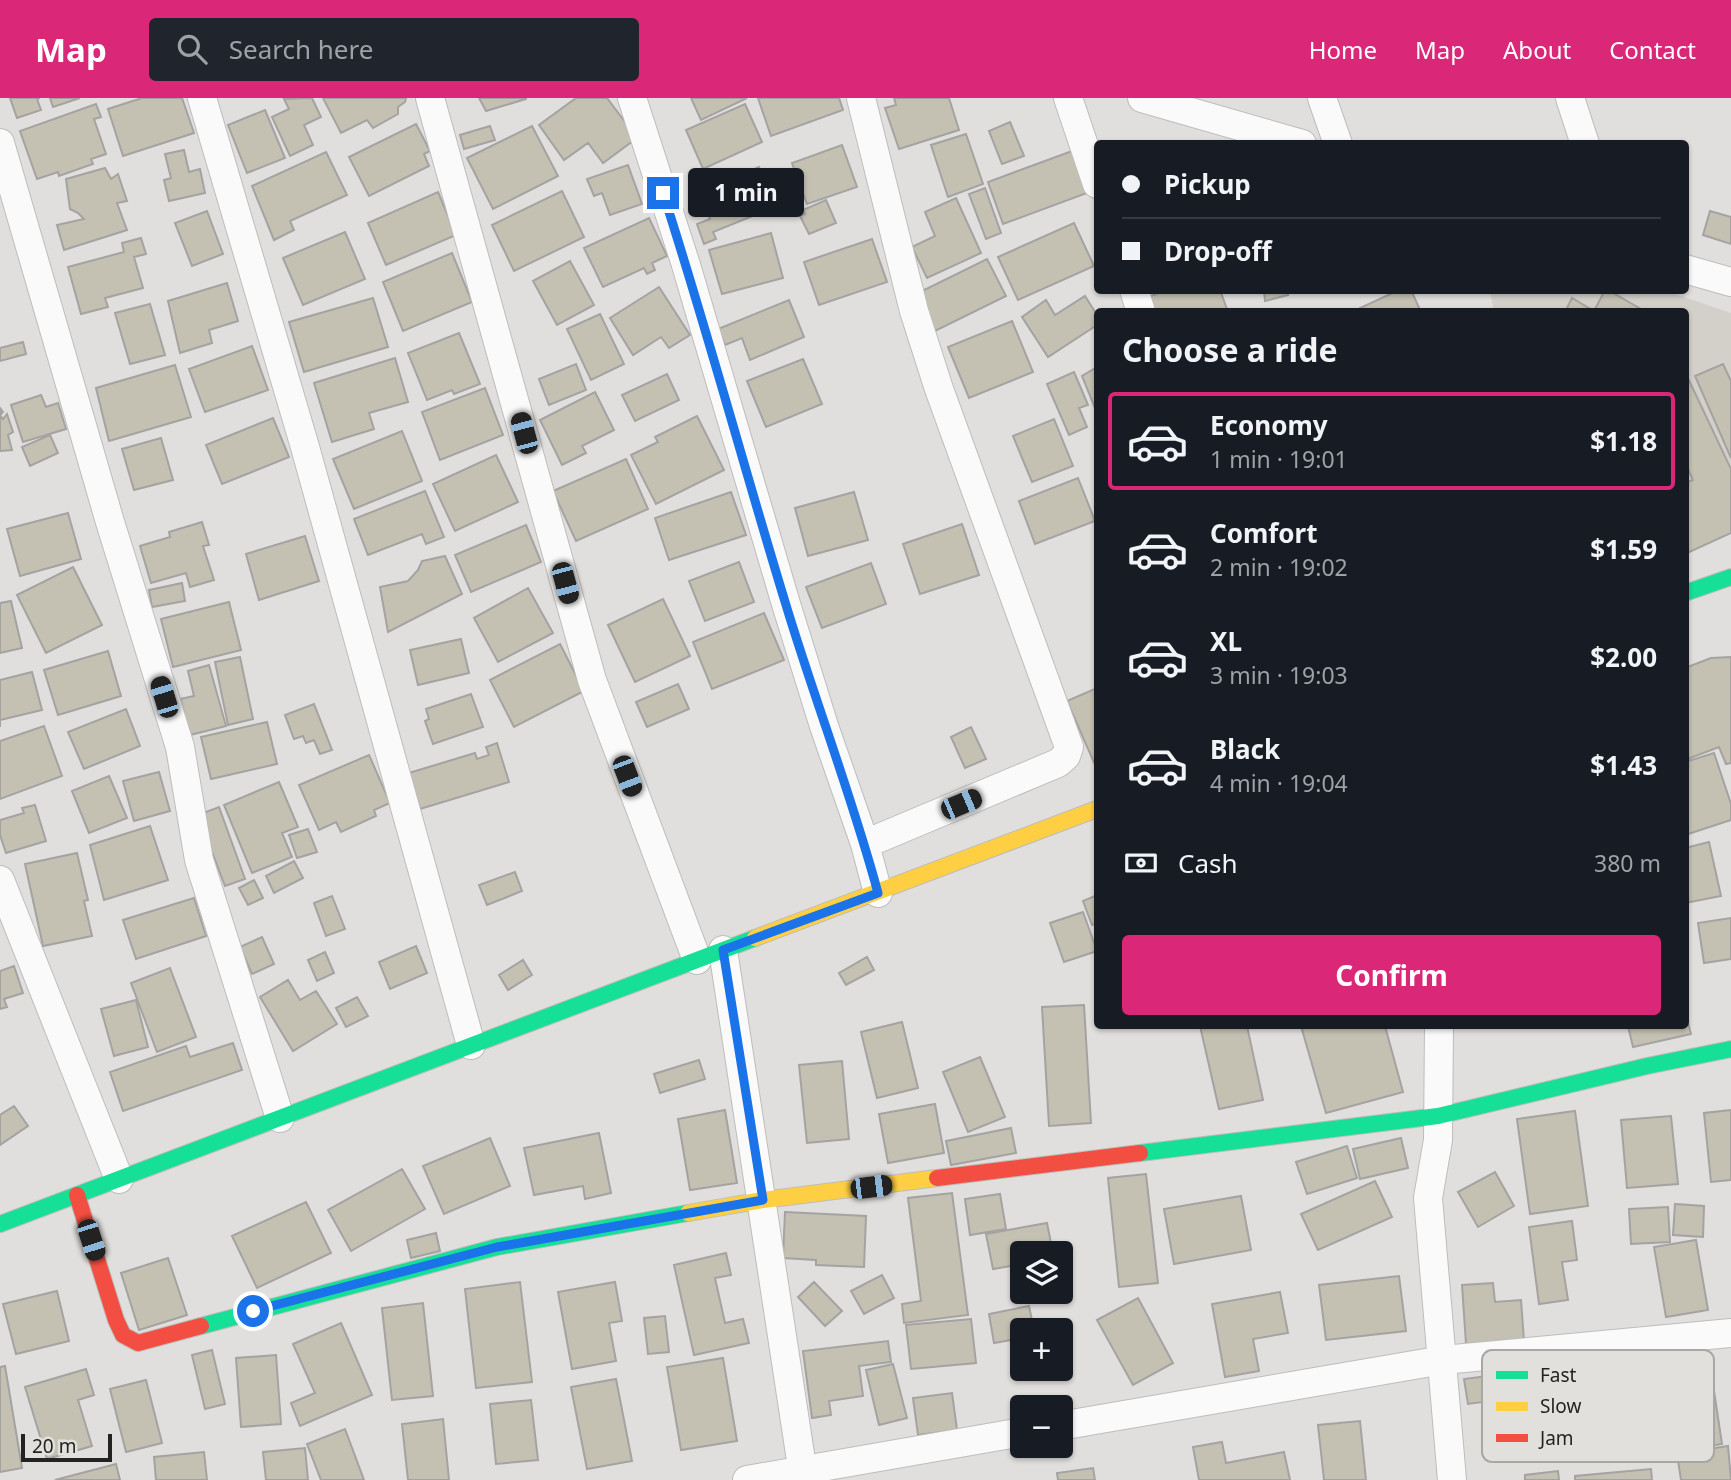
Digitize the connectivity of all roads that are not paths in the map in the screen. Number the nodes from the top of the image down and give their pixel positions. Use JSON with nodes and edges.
{"nodes":[{"id":1,"x":202,"y":98,"type":"edge"},
{"id":2,"x":430,"y":98,"type":"edge"},
{"id":3,"x":632,"y":98,"type":"edge"},
{"id":4,"x":860,"y":98,"type":"edge"},
{"id":5,"x":1068,"y":98,"type":"edge"},
{"id":6,"x":1142,"y":98,"type":"edge"},
{"id":7,"x":1322,"y":98,"type":"edge"},
{"id":8,"x":1570,"y":98,"type":"edge"},
{"id":9,"x":1288,"y":140,"type":"edge"},
{"id":10,"x":1337,"y":140,"type":"edge"},
{"id":11,"x":1584,"y":140,"type":"edge"},
{"id":12,"x":0,"y":143,"type":"edge"},
{"id":13,"x":1094,"y":175,"type":"edge"},
{"id":14,"x":1689,"y":270,"type":"edge"},
{"id":15,"x":1731,"y":282,"type":"edge"},
{"id":16,"x":1731,"y":577,"type":"edge"},
{"id":17,"x":1689,"y":592,"type":"edge"},
{"id":18,"x":1094,"y":810,"type":"edge"},
{"id":19,"x":865,"y":844,"type":"junction"},
{"id":20,"x":0,"y":880,"type":"edge"},
{"id":21,"x":878,"y":893,"type":"junction"},
{"id":22,"x":723,"y":950,"type":"junction"},
{"id":23,"x":697,"y":960,"type":"junction"},
{"id":24,"x":1439,"y":1029,"type":"edge"},
{"id":25,"x":471,"y":1045,"type":"junction"},
{"id":26,"x":1731,"y":1049,"type":"edge"},
{"id":27,"x":1438,"y":1116,"type":"junction"},
{"id":28,"x":280,"y":1118,"type":"junction"},
{"id":29,"x":119,"y":1179,"type":"junction"},
{"id":30,"x":77,"y":1195,"type":"junction"},
{"id":31,"x":763,"y":1200,"type":"junction"},
{"id":32,"x":0,"y":1224,"type":"edge"},
{"id":33,"x":1731,"y":1334,"type":"edge"},
{"id":34,"x":1554,"y":1350,"type":"edge"},
{"id":35,"x":1482,"y":1356,"type":"edge"},
{"id":36,"x":1443,"y":1360,"type":"junction"},
{"id":37,"x":1073,"y":1424,"type":"edge"},
{"id":38,"x":1010,"y":1434,"type":"edge"},
{"id":39,"x":804,"y":1475,"type":"edge"},
{"id":40,"x":747,"y":1480,"type":"edge"},
{"id":41,"x":1452,"y":1480,"type":"edge"}],
"edges":[{"from":1,"to":25,"type":"street"},
{"from":2,"to":23,"type":"street"},
{"from":3,"to":19,"type":"street"},
{"from":4,"to":19,"type":"street"},
{"from":5,"to":13,"type":"street"},
{"from":6,"to":9,"type":"street"},
{"from":7,"to":10,"type":"street"},
{"from":8,"to":11,"type":"street"},
{"from":12,"to":28,"type":"street"},
{"from":14,"to":15,"type":"street"},
{"from":16,"to":17,"type":"street"},
{"from":18,"to":21,"type":"street"},
{"from":19,"to":21,"type":"street"},
{"from":20,"to":29,"type":"street"},
{"from":21,"to":22,"type":"street"},
{"from":22,"to":23,"type":"street"},
{"from":22,"to":31,"type":"street"},
{"from":23,"to":25,"type":"street"},
{"from":24,"to":27,"type":"street"},
{"from":25,"to":28,"type":"street"},
{"from":26,"to":27,"type":"street"},
{"from":27,"to":31,"type":"street"},
{"from":27,"to":36,"type":"street"},
{"from":28,"to":29,"type":"street"},
{"from":29,"to":30,"type":"street"},
{"from":30,"to":31,"type":"street"},
{"from":30,"to":32,"type":"street"},
{"from":31,"to":39,"type":"street"},
{"from":33,"to":34,"type":"street"},
{"from":35,"to":36,"type":"street"},
{"from":36,"to":37,"type":"street"},
{"from":36,"to":41,"type":"street"},
{"from":38,"to":39,"type":"street"},
{"from":39,"to":40,"type":"street"}]}
